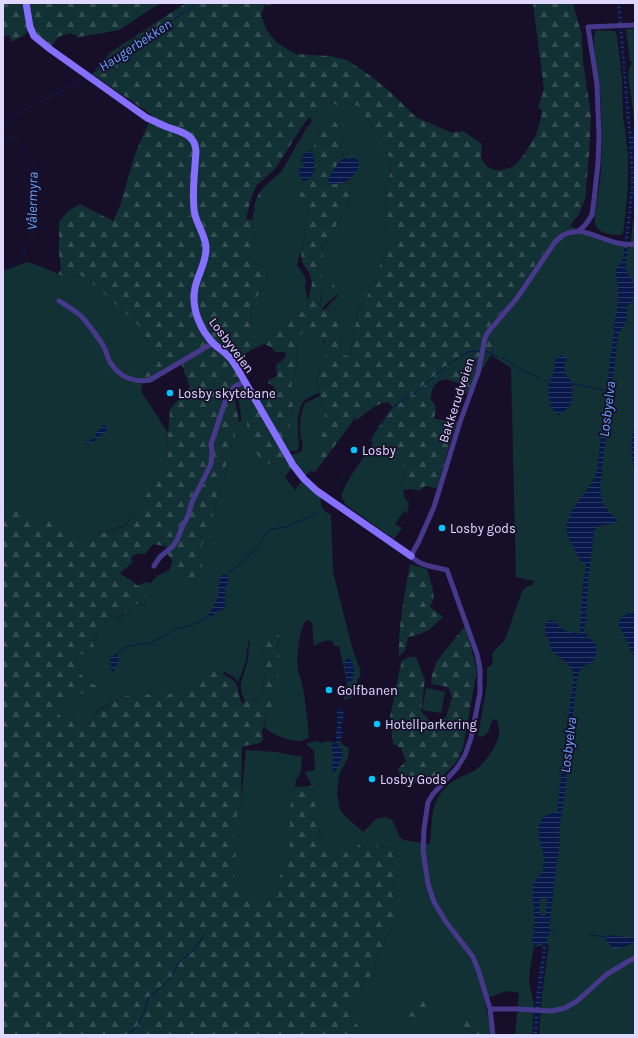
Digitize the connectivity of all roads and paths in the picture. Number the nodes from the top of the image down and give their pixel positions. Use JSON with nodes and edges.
{"nodes":[{"id":1,"x":26,"y":3,"type":"edge"},
{"id":2,"x":635,"y":25,"type":"edge"},
{"id":3,"x":579,"y":231,"type":"junction"},
{"id":4,"x":635,"y":244,"type":"edge"},
{"id":5,"x":59,"y":301,"type":"dead end"},
{"id":6,"x":213,"y":343,"type":"junction"},
{"id":7,"x":245,"y":381,"type":"junction"},
{"id":8,"x":411,"y":556,"type":"junction"},
{"id":9,"x":154,"y":566,"type":"dead end"},
{"id":10,"x":635,"y":958,"type":"edge"},
{"id":11,"x":490,"y":1009,"type":"junction"},
{"id":12,"x":493,"y":1035,"type":"edge"}],
"edges":[{"from":1,"to":6,"type":"main road","name":"Losbyveien"},
{"from":2,"to":3,"type":"street"},
{"from":3,"to":4,"type":"street"},
{"from":3,"to":8,"type":"street","name":"Bakkerudveien"},
{"from":5,"to":6,"type":"street"},
{"from":6,"to":7,"type":"main road","name":"Losbyveien"},
{"from":7,"to":8,"type":"main road","name":"Losbyveien"},
{"from":7,"to":9,"type":"street"},
{"from":8,"to":11,"type":"street"},
{"from":10,"to":11,"type":"street"},
{"from":11,"to":12,"type":"street"}]}
